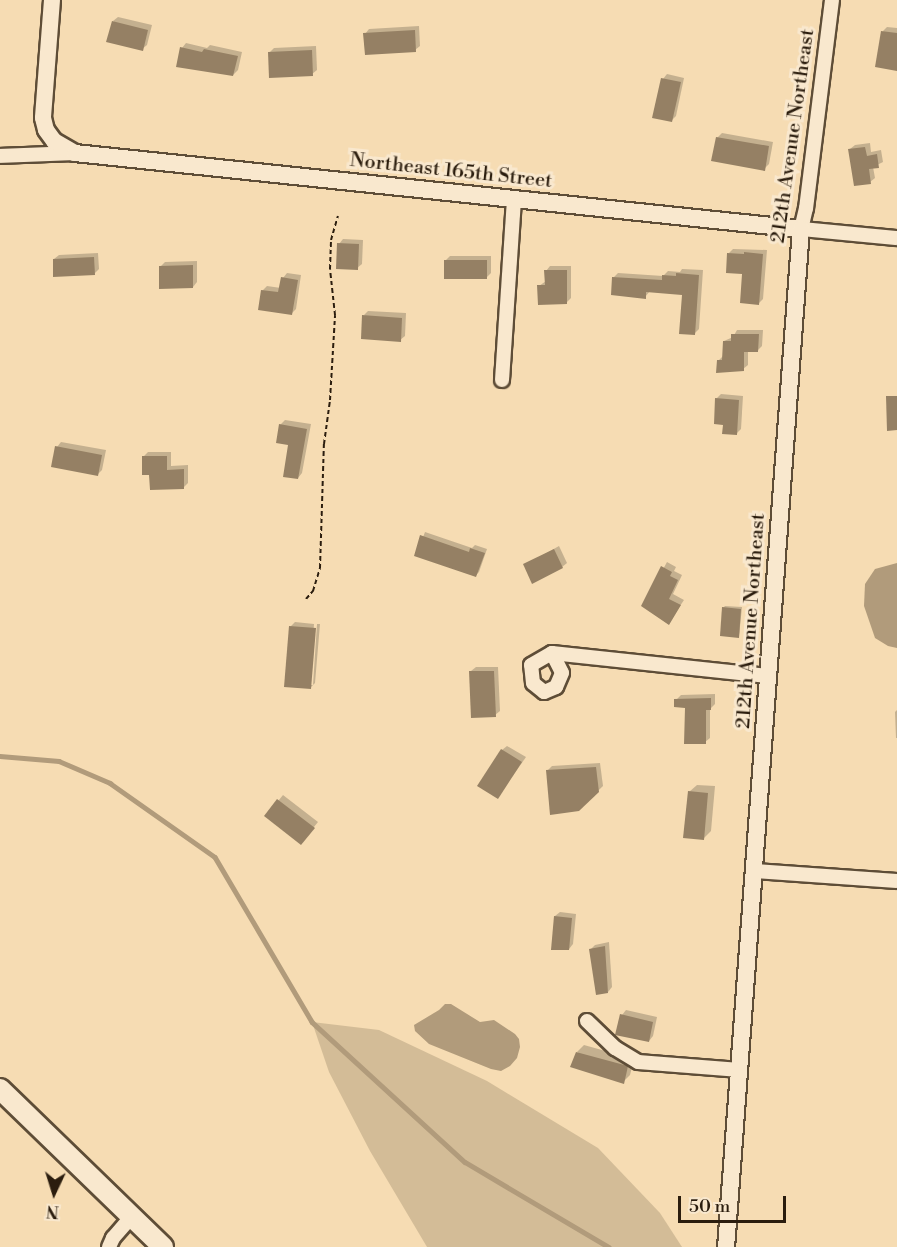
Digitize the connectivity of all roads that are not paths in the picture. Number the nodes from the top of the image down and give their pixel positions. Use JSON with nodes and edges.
{"nodes":[{"id":1,"x":52,"y":0,"type":"edge"},
{"id":2,"x":832,"y":0,"type":"edge"},
{"id":3,"x":75,"y":153,"type":"junction"},
{"id":4,"x":0,"y":156,"type":"edge"},
{"id":5,"x":514,"y":199,"type":"junction"},
{"id":6,"x":801,"y":229,"type":"junction"},
{"id":7,"x":897,"y":238,"type":"edge"},
{"id":8,"x":502,"y":380,"type":"dead end"},
{"id":9,"x":552,"y":653,"type":"dead end"},
{"id":10,"x":768,"y":676,"type":"junction"},
{"id":11,"x":754,"y":871,"type":"junction"},
{"id":12,"x":897,"y":882,"type":"edge"},
{"id":13,"x":587,"y":1021,"type":"dead end"},
{"id":14,"x":740,"y":1070,"type":"junction"},
{"id":15,"x":0,"y":1089,"type":"edge"},
{"id":16,"x":132,"y":1216,"type":"junction"},
{"id":17,"x":109,"y":1247,"type":"edge"},
{"id":18,"x":163,"y":1247,"type":"edge"},
{"id":19,"x":726,"y":1247,"type":"edge"}],
"edges":[{"from":1,"to":3,"type":"street"},
{"from":2,"to":6,"type":"street","name":"212th Avenue Northeast"},
{"from":3,"to":4,"type":"street","name":"Northeast 165th Street"},
{"from":3,"to":5,"type":"street","name":"Northeast 165th Street"},
{"from":5,"to":6,"type":"street","name":"Northeast 165th Street"},
{"from":5,"to":8,"type":"street"},
{"from":6,"to":7,"type":"street","name":"Northeast 165th Street"},
{"from":6,"to":10,"type":"street","name":"212th Avenue Northeast"},
{"from":9,"to":10,"type":"street"},
{"from":10,"to":11,"type":"street","name":"212th Avenue Northeast"},
{"from":11,"to":12,"type":"street"},
{"from":11,"to":14,"type":"street","name":"212th Avenue Northeast"},
{"from":13,"to":14,"type":"street"},
{"from":14,"to":19,"type":"street","name":"212th Avenue Northeast"},
{"from":15,"to":16,"type":"main road"},
{"from":16,"to":17,"type":"street"},
{"from":16,"to":18,"type":"main road"}]}
